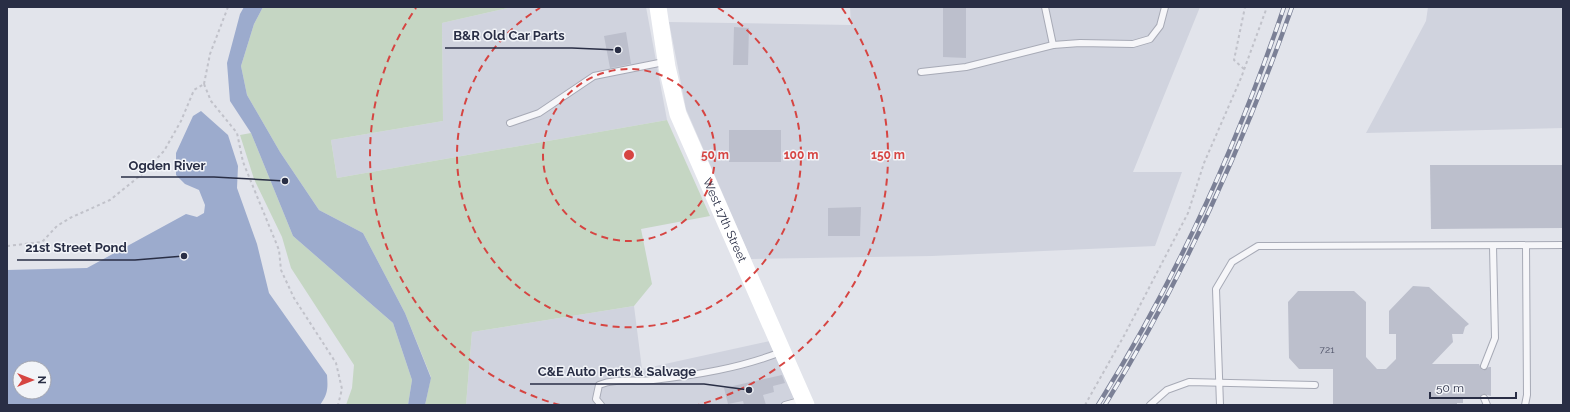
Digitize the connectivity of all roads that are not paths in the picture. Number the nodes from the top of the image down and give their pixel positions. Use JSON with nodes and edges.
{"nodes":[{"id":1,"x":658,"y":7,"type":"edge"},
{"id":2,"x":1045,"y":7,"type":"edge"},
{"id":3,"x":1165,"y":7,"type":"edge"},
{"id":4,"x":1053,"y":45,"type":"junction"},
{"id":5,"x":666,"y":62,"type":"junction"},
{"id":6,"x":921,"y":72,"type":"dead end"},
{"id":7,"x":510,"y":123,"type":"dead end"},
{"id":8,"x":1563,"y":245,"type":"edge"},
{"id":9,"x":1493,"y":246,"type":"junction"},
{"id":10,"x":1526,"y":246,"type":"junction"},
{"id":11,"x":783,"y":352,"type":"junction"},
{"id":12,"x":1484,"y":366,"type":"dead end"},
{"id":13,"x":1219,"y":383,"type":"junction"},
{"id":14,"x":1315,"y":385,"type":"dead end"},
{"id":15,"x":1484,"y":398,"type":"dead end"},
{"id":16,"x":805,"y":403,"type":"edge"},
{"id":17,"x":601,"y":405,"type":"edge"},
{"id":18,"x":785,"y":405,"type":"edge"},
{"id":19,"x":1150,"y":405,"type":"edge"},
{"id":20,"x":1220,"y":405,"type":"edge"},
{"id":21,"x":1487,"y":405,"type":"edge"},
{"id":22,"x":1525,"y":405,"type":"edge"}],
"edges":[{"from":1,"to":5,"type":"street","name":"West 17th Street"},
{"from":2,"to":4,"type":"lane"},
{"from":3,"to":4,"type":"lane"},
{"from":4,"to":6,"type":"lane"},
{"from":5,"to":7,"type":"lane"},
{"from":5,"to":11,"type":"street","name":"West 17th Street"},
{"from":8,"to":10,"type":"lane"},
{"from":9,"to":10,"type":"lane"},
{"from":9,"to":12,"type":"lane"},
{"from":9,"to":13,"type":"lane"},
{"from":10,"to":22,"type":"lane"},
{"from":11,"to":16,"type":"street","name":"West 17th Street"},
{"from":11,"to":17,"type":"lane"},
{"from":13,"to":14,"type":"lane"},
{"from":13,"to":19,"type":"lane"},
{"from":13,"to":20,"type":"lane"},
{"from":15,"to":21,"type":"lane"},
{"from":16,"to":18,"type":"lane"}]}
